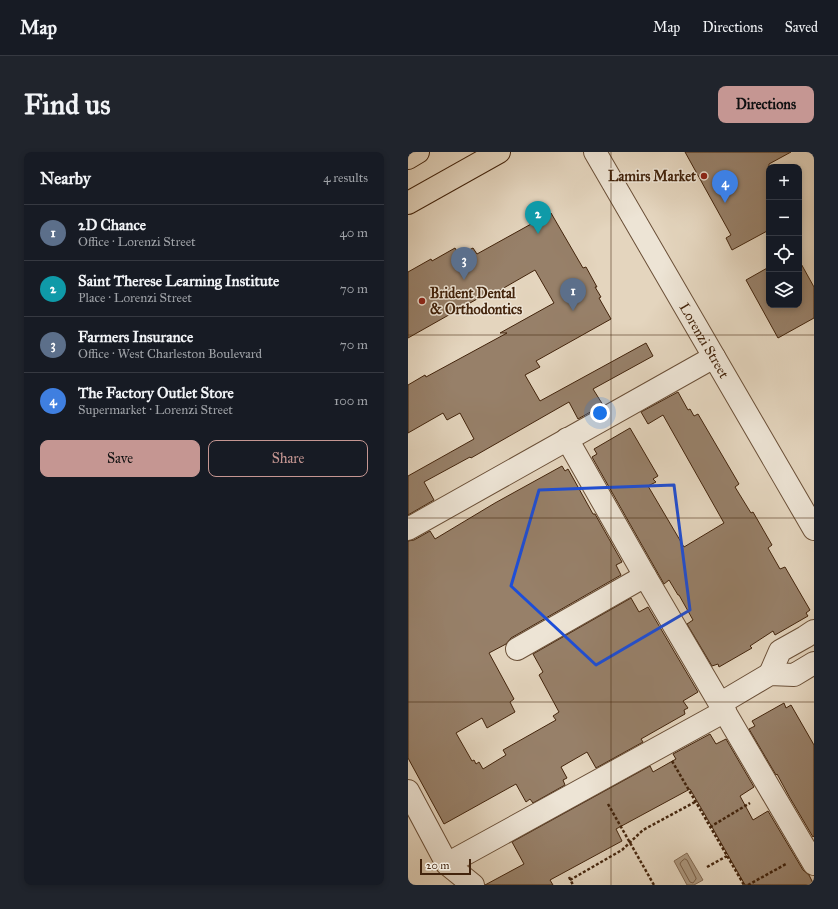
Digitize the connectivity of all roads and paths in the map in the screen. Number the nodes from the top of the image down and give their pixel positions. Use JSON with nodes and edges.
{"nodes":[{"id":1,"x":418,"y":152,"type":"edge"},
{"id":2,"x":499,"y":152,"type":"edge"},
{"id":3,"x":596,"y":152,"type":"edge"},
{"id":4,"x":408,"y":158,"type":"edge"},
{"id":5,"x":408,"y":203,"type":"edge"},
{"id":6,"x":714,"y":356,"type":"junction"},
{"id":7,"x":567,"y":439,"type":"junction"},
{"id":8,"x":408,"y":529,"type":"edge"},
{"id":9,"x":814,"y":529,"type":"edge"},
{"id":10,"x":645,"y":576,"type":"junction"},
{"id":11,"x":814,"y":631,"type":"edge"},
{"id":12,"x":517,"y":649,"type":"dead end"},
{"id":13,"x":814,"y":663,"type":"edge"},
{"id":14,"x":770,"y":674,"type":"junction"},
{"id":15,"x":723,"y":707,"type":"junction"},
{"id":16,"x":676,"y":768,"type":"dead end"},
{"id":17,"x":409,"y":796,"type":"edge"},
{"id":18,"x":695,"y":802,"type":"junction"},
{"id":19,"x":750,"y":803,"type":"dead end"},
{"id":20,"x":608,"y":804,"type":"dead end"},
{"id":21,"x":710,"y":827,"type":"junction"},
{"id":22,"x":630,"y":843,"type":"junction"},
{"id":23,"x":727,"y":856,"type":"junction"},
{"id":24,"x":447,"y":864,"type":"junction"},
{"id":25,"x":786,"y":864,"type":"dead end"},
{"id":26,"x":814,"y":864,"type":"edge"},
{"id":27,"x":707,"y":867,"type":"dead end"},
{"id":28,"x":473,"y":885,"type":"edge"},
{"id":29,"x":573,"y":885,"type":"edge"},
{"id":30,"x":654,"y":885,"type":"edge"},
{"id":31,"x":744,"y":885,"type":"edge"},
{"id":32,"x":748,"y":885,"type":"edge"}],
"edges":[{"from":1,"to":4,"type":"main road"},
{"from":2,"to":5,"type":"main road"},
{"from":3,"to":6,"type":"street","name":"Lorenzi Street"},
{"from":6,"to":7,"type":"street"},
{"from":6,"to":9,"type":"street","name":"Lorenzi Street"},
{"from":7,"to":8,"type":"street"},
{"from":7,"to":10,"type":"street"},
{"from":10,"to":12,"type":"street"},
{"from":10,"to":15,"type":"street"},
{"from":11,"to":14,"type":"street"},
{"from":13,"to":14,"type":"street"},
{"from":14,"to":15,"type":"street"},
{"from":15,"to":24,"type":"street"},
{"from":15,"to":26,"type":"street"},
{"from":16,"to":18,"type":"path"},
{"from":17,"to":24,"type":"street"},
{"from":18,"to":21,"type":"path"},
{"from":18,"to":22,"type":"path"},
{"from":19,"to":21,"type":"path"},
{"from":20,"to":22,"type":"path"},
{"from":21,"to":23,"type":"path"},
{"from":22,"to":29,"type":"path"},
{"from":22,"to":30,"type":"path"},
{"from":23,"to":27,"type":"path"},
{"from":23,"to":31,"type":"path"},
{"from":24,"to":28,"type":"street"},
{"from":25,"to":32,"type":"path"}]}
